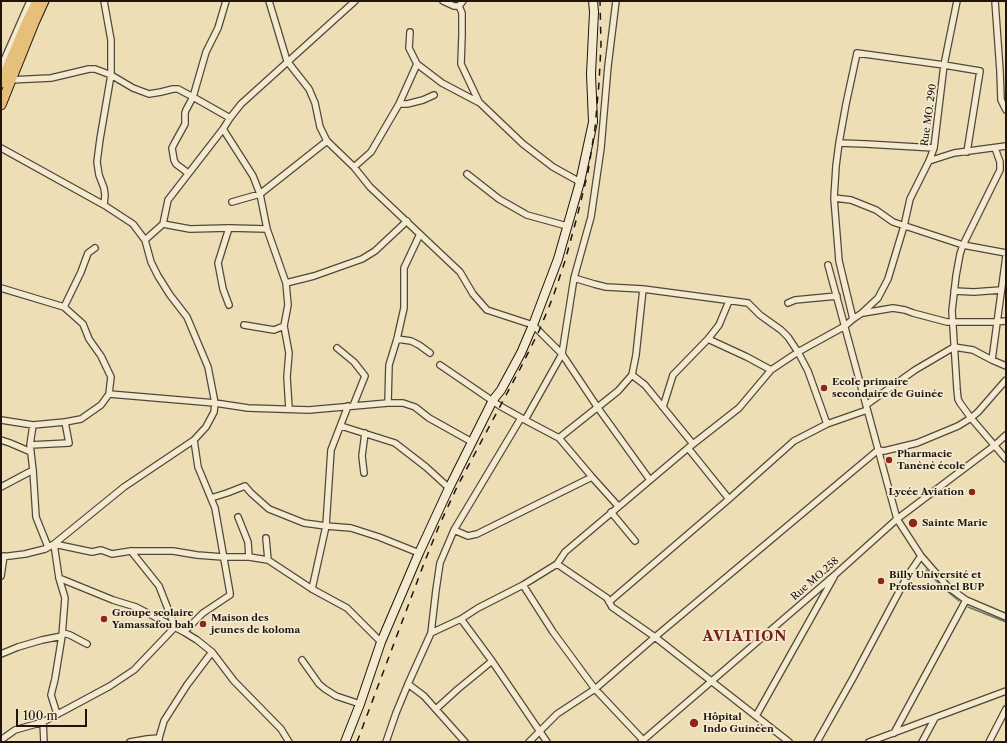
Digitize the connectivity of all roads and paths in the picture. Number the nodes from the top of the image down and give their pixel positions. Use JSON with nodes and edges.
{"nodes":[{"id":1,"x":30,"y":1,"type":"edge"},
{"id":2,"x":37,"y":1,"type":"edge"},
{"id":3,"x":44,"y":1,"type":"edge"},
{"id":4,"x":104,"y":1,"type":"edge"},
{"id":5,"x":226,"y":1,"type":"edge"},
{"id":6,"x":269,"y":1,"type":"edge"},
{"id":7,"x":355,"y":1,"type":"edge"},
{"id":8,"x":443,"y":1,"type":"edge"},
{"id":9,"x":463,"y":1,"type":"edge"},
{"id":10,"x":593,"y":1,"type":"edge"},
{"id":11,"x":616,"y":1,"type":"edge"},
{"id":12,"x":957,"y":1,"type":"edge"},
{"id":13,"x":995,"y":1,"type":"edge"},
{"id":14,"x":459,"y":6,"type":"junction"},
{"id":15,"x":410,"y":32,"type":"dead end"},
{"id":16,"x":288,"y":61,"type":"junction"},
{"id":17,"x":417,"y":64,"type":"junction"},
{"id":18,"x":944,"y":65,"type":"junction"},
{"id":19,"x":1,"y":67,"type":"edge"},
{"id":20,"x":111,"y":75,"type":"junction"},
{"id":21,"x":6,"y":82,"type":"edge"},
{"id":22,"x":434,"y":95,"type":"dead end"},
{"id":23,"x":193,"y":97,"type":"junction"},
{"id":24,"x":478,"y":102,"type":"junction"},
{"id":25,"x":399,"y":104,"type":"junction"},
{"id":26,"x":1,"y":105,"type":"edge"},
{"id":27,"x":1006,"y":110,"type":"edge"},
{"id":28,"x":230,"y":118,"type":"junction"},
{"id":29,"x":223,"y":129,"type":"junction"},
{"id":30,"x":327,"y":141,"type":"junction"},
{"id":31,"x":840,"y":143,"type":"junction"},
{"id":32,"x":1006,"y":146,"type":"edge"},
{"id":33,"x":1,"y":148,"type":"edge"},
{"id":34,"x":934,"y":148,"type":"junction"},
{"id":35,"x":994,"y":148,"type":"junction"},
{"id":36,"x":967,"y":152,"type":"junction"},
{"id":37,"x":929,"y":162,"type":"junction"},
{"id":38,"x":354,"y":167,"type":"junction"},
{"id":39,"x":188,"y":173,"type":"junction"},
{"id":40,"x":467,"y":174,"type":"dead end"},
{"id":41,"x":580,"y":182,"type":"junction"},
{"id":42,"x":260,"y":194,"type":"junction"},
{"id":43,"x":834,"y":198,"type":"junction"},
{"id":44,"x":232,"y":202,"type":"dead end"},
{"id":45,"x":104,"y":205,"type":"junction"},
{"id":46,"x":407,"y":221,"type":"junction"},
{"id":47,"x":163,"y":224,"type":"junction"},
{"id":48,"x":567,"y":226,"type":"junction"},
{"id":49,"x":904,"y":226,"type":"junction"},
{"id":50,"x":229,"y":228,"type":"junction"},
{"id":51,"x":267,"y":229,"type":"junction"},
{"id":52,"x":420,"y":234,"type":"junction"},
{"id":53,"x":145,"y":240,"type":"junction"},
{"id":54,"x":963,"y":246,"type":"junction"},
{"id":55,"x":95,"y":248,"type":"dead end"},
{"id":56,"x":1006,"y":253,"type":"edge"},
{"id":57,"x":1006,"y":256,"type":"edge"},
{"id":58,"x":828,"y":265,"type":"dead end"},
{"id":59,"x":574,"y":278,"type":"junction"},
{"id":60,"x":286,"y":283,"type":"junction"},
{"id":61,"x":1,"y":288,"type":"edge"},
{"id":62,"x":643,"y":289,"type":"junction"},
{"id":63,"x":954,"y":290,"type":"junction"},
{"id":64,"x":1001,"y":290,"type":"junction"},
{"id":65,"x":837,"y":296,"type":"junction"},
{"id":66,"x":729,"y":301,"type":"junction"},
{"id":67,"x":788,"y":303,"type":"dead end"},
{"id":68,"x":229,"y":306,"type":"dead end"},
{"id":69,"x":64,"y":307,"type":"junction"},
{"id":70,"x":862,"y":313,"type":"junction"},
{"id":71,"x":853,"y":319,"type":"junction"},
{"id":72,"x":1006,"y":320,"type":"edge"},
{"id":73,"x":952,"y":322,"type":"junction"},
{"id":74,"x":996,"y":322,"type":"junction"},
{"id":75,"x":244,"y":325,"type":"dead end"},
{"id":76,"x":534,"y":325,"type":"junction"},
{"id":77,"x":284,"y":326,"type":"junction"},
{"id":78,"x":845,"y":326,"type":"junction"},
{"id":79,"x":397,"y":339,"type":"junction"},
{"id":80,"x":708,"y":340,"type":"junction"},
{"id":81,"x":954,"y":347,"type":"junction"},
{"id":82,"x":337,"y":348,"type":"dead end"},
{"id":83,"x":798,"y":352,"type":"junction"},
{"id":84,"x":430,"y":353,"type":"dead end"},
{"id":85,"x":562,"y":354,"type":"junction"},
{"id":86,"x":992,"y":360,"type":"junction"},
{"id":87,"x":440,"y":365,"type":"dead end"},
{"id":88,"x":1006,"y":366,"type":"edge"},
{"id":89,"x":771,"y":370,"type":"junction"},
{"id":90,"x":632,"y":375,"type":"junction"},
{"id":91,"x":1006,"y":380,"type":"edge"},
{"id":92,"x":109,"y":394,"type":"junction"},
{"id":93,"x":493,"y":400,"type":"junction"},
{"id":94,"x":214,"y":403,"type":"junction"},
{"id":95,"x":388,"y":403,"type":"junction"},
{"id":96,"x":350,"y":406,"type":"junction"},
{"id":97,"x":663,"y":407,"type":"junction"},
{"id":98,"x":598,"y":408,"type":"junction"},
{"id":99,"x":866,"y":408,"type":"junction"},
{"id":100,"x":289,"y":409,"type":"junction"},
{"id":101,"x":971,"y":418,"type":"junction"},
{"id":102,"x":523,"y":419,"type":"junction"},
{"id":103,"x":1,"y":420,"type":"edge"},
{"id":104,"x":65,"y":422,"type":"junction"},
{"id":105,"x":827,"y":424,"type":"junction"},
{"id":106,"x":33,"y":425,"type":"junction"},
{"id":107,"x":340,"y":426,"type":"junction"},
{"id":108,"x":365,"y":433,"type":"junction"},
{"id":109,"x":1006,"y":435,"type":"edge"},
{"id":110,"x":559,"y":438,"type":"junction"},
{"id":111,"x":1,"y":440,"type":"edge"},
{"id":112,"x":194,"y":440,"type":"junction"},
{"id":113,"x":472,"y":442,"type":"junction"},
{"id":114,"x":693,"y":444,"type":"junction"},
{"id":115,"x":30,"y":445,"type":"junction"},
{"id":116,"x":994,"y":446,"type":"junction"},
{"id":117,"x":688,"y":448,"type":"junction"},
{"id":118,"x":878,"y":450,"type":"junction"},
{"id":119,"x":31,"y":452,"type":"junction"},
{"id":120,"x":1006,"y":459,"type":"edge"},
{"id":121,"x":34,"y":470,"type":"junction"},
{"id":122,"x":364,"y":473,"type":"dead end"},
{"id":123,"x":592,"y":477,"type":"junction"},
{"id":124,"x":650,"y":480,"type":"junction"},
{"id":125,"x":1,"y":487,"type":"edge"},
{"id":126,"x":449,"y":488,"type":"junction"},
{"id":127,"x":211,"y":498,"type":"junction"},
{"id":128,"x":729,"y":499,"type":"junction"},
{"id":129,"x":618,"y":506,"type":"junction"},
{"id":130,"x":611,"y":512,"type":"junction"},
{"id":131,"x":238,"y":517,"type":"dead end"},
{"id":132,"x":897,"y":519,"type":"junction"},
{"id":133,"x":326,"y":526,"type":"junction"},
{"id":134,"x":454,"y":530,"type":"junction"},
{"id":135,"x":266,"y":538,"type":"dead end"},
{"id":136,"x":635,"y":541,"type":"dead end"},
{"id":137,"x":54,"y":544,"type":"junction"},
{"id":138,"x":48,"y":547,"type":"junction"},
{"id":139,"x":131,"y":551,"type":"junction"},
{"id":140,"x":419,"y":553,"type":"junction"},
{"id":141,"x":2,"y":556,"type":"edge"},
{"id":142,"x":921,"y":556,"type":"junction"},
{"id":143,"x":223,"y":557,"type":"junction"},
{"id":144,"x":249,"y":557,"type":"junction"},
{"id":145,"x":268,"y":560,"type":"junction"},
{"id":146,"x":558,"y":564,"type":"junction"},
{"id":147,"x":837,"y":573,"type":"junction"},
{"id":148,"x":1,"y":576,"type":"edge"},
{"id":149,"x":59,"y":578,"type":"junction"},
{"id":150,"x":523,"y":585,"type":"junction"},
{"id":151,"x":312,"y":589,"type":"junction"},
{"id":152,"x":966,"y":600,"type":"junction"},
{"id":153,"x":609,"y":602,"type":"junction"},
{"id":154,"x":1006,"y":616,"type":"edge"},
{"id":155,"x":461,"y":619,"type":"junction"},
{"id":156,"x":175,"y":627,"type":"junction"},
{"id":157,"x":184,"y":632,"type":"junction"},
{"id":158,"x":431,"y":633,"type":"junction"},
{"id":159,"x":63,"y":634,"type":"junction"},
{"id":160,"x":655,"y":637,"type":"junction"},
{"id":161,"x":381,"y":642,"type":"junction"},
{"id":162,"x":87,"y":644,"type":"dead end"},
{"id":163,"x":212,"y":652,"type":"junction"},
{"id":164,"x":1,"y":654,"type":"edge"},
{"id":165,"x":302,"y":660,"type":"dead end"},
{"id":166,"x":492,"y":661,"type":"junction"},
{"id":167,"x":711,"y":681,"type":"junction"},
{"id":168,"x":408,"y":684,"type":"junction"},
{"id":169,"x":595,"y":689,"type":"junction"},
{"id":170,"x":1006,"y":691,"type":"edge"},
{"id":171,"x":360,"y":704,"type":"junction"},
{"id":172,"x":436,"y":709,"type":"junction"},
{"id":173,"x":1006,"y":709,"type":"edge"},
{"id":174,"x":57,"y":714,"type":"junction"},
{"id":175,"x":756,"y":716,"type":"junction"},
{"id":176,"x":935,"y":718,"type":"junction"},
{"id":177,"x":43,"y":722,"type":"junction"},
{"id":178,"x":540,"y":732,"type":"junction"},
{"id":179,"x":894,"y":733,"type":"junction"},
{"id":180,"x":1,"y":740,"type":"edge"},
{"id":181,"x":159,"y":740,"type":"edge"},
{"id":182,"x":642,"y":741,"type":"edge"},
{"id":183,"x":44,"y":742,"type":"edge"},
{"id":184,"x":130,"y":742,"type":"edge"},
{"id":185,"x":289,"y":742,"type":"edge"},
{"id":186,"x":344,"y":742,"type":"edge"},
{"id":187,"x":386,"y":742,"type":"edge"},
{"id":188,"x":465,"y":742,"type":"edge"},
{"id":189,"x":529,"y":742,"type":"edge"},
{"id":190,"x":547,"y":742,"type":"edge"},
{"id":191,"x":790,"y":742,"type":"edge"},
{"id":192,"x":818,"y":742,"type":"edge"},
{"id":193,"x":869,"y":742,"type":"edge"},
{"id":194,"x":922,"y":742,"type":"edge"},
{"id":195,"x":989,"y":742,"type":"edge"}],
"edges":[{"from":1,"to":19,"type":"street"},
{"from":2,"to":21,"type":"main road"},
{"from":3,"to":21,"type":"main road"},
{"from":4,"to":20,"type":"street"},
{"from":5,"to":23,"type":"street"},
{"from":6,"to":16,"type":"street"},
{"from":7,"to":16,"type":"street"},
{"from":8,"to":14,"type":"street"},
{"from":9,"to":14,"type":"street"},
{"from":10,"to":41,"type":"street"},
{"from":11,"to":59,"type":"street"},
{"from":12,"to":18,"type":"street","name":"Rue MO. 290"},
{"from":13,"to":27,"type":"street"},
{"from":14,"to":24,"type":"street"},
{"from":15,"to":17,"type":"street"},
{"from":16,"to":28,"type":"street"},
{"from":16,"to":30,"type":"street"},
{"from":17,"to":24,"type":"street"},
{"from":17,"to":25,"type":"street"},
{"from":18,"to":31,"type":"street"},
{"from":18,"to":34,"type":"street","name":"Rue MO. 290"},
{"from":18,"to":36,"type":"street"},
{"from":20,"to":21,"type":"street"},
{"from":20,"to":23,"type":"street"},
{"from":20,"to":45,"type":"street"},
{"from":21,"to":26,"type":"main road"},
{"from":22,"to":25,"type":"street"},
{"from":23,"to":28,"type":"street"},
{"from":23,"to":39,"type":"street"},
{"from":24,"to":41,"type":"street"},
{"from":25,"to":38,"type":"street"},
{"from":28,"to":29,"type":"street"},
{"from":29,"to":39,"type":"street"},
{"from":29,"to":42,"type":"street"},
{"from":30,"to":38,"type":"street"},
{"from":30,"to":42,"type":"street"},
{"from":31,"to":34,"type":"street"},
{"from":31,"to":43,"type":"street"},
{"from":32,"to":35,"type":"street"},
{"from":33,"to":45,"type":"street"},
{"from":34,"to":37,"type":"street","name":"Rue MO. 290"},
{"from":35,"to":36,"type":"street"},
{"from":35,"to":54,"type":"street"},
{"from":36,"to":37,"type":"street"},
{"from":37,"to":49,"type":"street","name":"Rue MO. 290"},
{"from":38,"to":46,"type":"street"},
{"from":39,"to":47,"type":"street"},
{"from":40,"to":48,"type":"street"},
{"from":41,"to":48,"type":"street"},
{"from":42,"to":44,"type":"street"},
{"from":42,"to":51,"type":"street"},
{"from":43,"to":49,"type":"street"},
{"from":43,"to":71,"type":"street"},
{"from":45,"to":53,"type":"street"},
{"from":46,"to":52,"type":"street"},
{"from":46,"to":60,"type":"street"},
{"from":47,"to":50,"type":"street"},
{"from":47,"to":53,"type":"street"},
{"from":48,"to":76,"type":"street"},
{"from":49,"to":54,"type":"street"},
{"from":49,"to":70,"type":"street","name":"Rue MO. 290"},
{"from":50,"to":51,"type":"street"},
{"from":50,"to":68,"type":"street"},
{"from":51,"to":60,"type":"street"},
{"from":52,"to":76,"type":"street"},
{"from":52,"to":79,"type":"street"},
{"from":53,"to":94,"type":"street"},
{"from":54,"to":56,"type":"street"},
{"from":54,"to":63,"type":"street"},
{"from":55,"to":69,"type":"street"},
{"from":57,"to":64,"type":"street"},
{"from":58,"to":65,"type":"street"},
{"from":59,"to":62,"type":"street"},
{"from":59,"to":85,"type":"street"},
{"from":60,"to":77,"type":"street"},
{"from":61,"to":69,"type":"street"},
{"from":62,"to":66,"type":"street"},
{"from":62,"to":90,"type":"street"},
{"from":63,"to":64,"type":"street"},
{"from":63,"to":73,"type":"street"},
{"from":64,"to":74,"type":"street"},
{"from":65,"to":67,"type":"street"},
{"from":65,"to":78,"type":"street"},
{"from":66,"to":80,"type":"street"},
{"from":66,"to":83,"type":"street"},
{"from":69,"to":92,"type":"street"},
{"from":70,"to":71,"type":"street","name":"Rue MO. 290"},
{"from":70,"to":73,"type":"street"},
{"from":71,"to":78,"type":"street","name":"Rue MO. 290"},
{"from":72,"to":74,"type":"street"},
{"from":73,"to":74,"type":"street"},
{"from":73,"to":81,"type":"street"},
{"from":74,"to":86,"type":"street"},
{"from":75,"to":77,"type":"street"},
{"from":76,"to":85,"type":"street"},
{"from":76,"to":93,"type":"street"},
{"from":77,"to":100,"type":"street"},
{"from":78,"to":83,"type":"street","name":"Rue MO. 290"},
{"from":78,"to":99,"type":"street"},
{"from":79,"to":84,"type":"street"},
{"from":79,"to":95,"type":"street"},
{"from":80,"to":89,"type":"street"},
{"from":80,"to":97,"type":"street"},
{"from":81,"to":86,"type":"street"},
{"from":81,"to":99,"type":"street"},
{"from":81,"to":101,"type":"street"},
{"from":82,"to":96,"type":"street"},
{"from":83,"to":89,"type":"street","name":"Rue MO. 290"},
{"from":83,"to":105,"type":"street"},
{"from":85,"to":98,"type":"street"},
{"from":85,"to":102,"type":"street"},
{"from":86,"to":88,"type":"street"},
{"from":87,"to":93,"type":"street"},
{"from":89,"to":114,"type":"street","name":"Rue MO. 290"},
{"from":90,"to":97,"type":"street"},
{"from":90,"to":98,"type":"street"},
{"from":91,"to":101,"type":"street"},
{"from":92,"to":94,"type":"street"},
{"from":92,"to":104,"type":"street"},
{"from":93,"to":102,"type":"street"},
{"from":93,"to":113,"type":"street"},
{"from":94,"to":100,"type":"street"},
{"from":94,"to":112,"type":"street"},
{"from":95,"to":96,"type":"street"},
{"from":95,"to":113,"type":"street"},
{"from":96,"to":100,"type":"street"},
{"from":96,"to":107,"type":"street"},
{"from":97,"to":114,"type":"street"},
{"from":98,"to":110,"type":"street"},
{"from":98,"to":124,"type":"street"},
{"from":99,"to":105,"type":"street"},
{"from":99,"to":118,"type":"street"},
{"from":101,"to":116,"type":"street"},
{"from":101,"to":118,"type":"street"},
{"from":102,"to":110,"type":"street"},
{"from":102,"to":134,"type":"street"},
{"from":103,"to":106,"type":"street"},
{"from":104,"to":106,"type":"street"},
{"from":104,"to":115,"type":"street"},
{"from":105,"to":128,"type":"street"},
{"from":106,"to":115,"type":"street"},
{"from":107,"to":108,"type":"street"},
{"from":107,"to":133,"type":"street"},
{"from":108,"to":122,"type":"street"},
{"from":108,"to":126,"type":"street"},
{"from":109,"to":116,"type":"street","name":"Rue MO.258"},
{"from":110,"to":123,"type":"street"},
{"from":111,"to":119,"type":"street"},
{"from":112,"to":127,"type":"street"},
{"from":112,"to":137,"type":"street"},
{"from":113,"to":126,"type":"street"},
{"from":114,"to":117,"type":"street","name":"Rue MO. 290"},
{"from":115,"to":119,"type":"street"},
{"from":116,"to":120,"type":"street"},
{"from":116,"to":132,"type":"street","name":"Rue MO.258"},
{"from":117,"to":124,"type":"street","name":"Rue MO. 290"},
{"from":117,"to":128,"type":"street"},
{"from":118,"to":132,"type":"street"},
{"from":118,"to":160,"type":"street"},
{"from":119,"to":121,"type":"street"},
{"from":121,"to":125,"type":"street"},
{"from":121,"to":138,"type":"street"},
{"from":123,"to":129,"type":"street"},
{"from":123,"to":134,"type":"street"},
{"from":124,"to":129,"type":"street","name":"Rue MO. 290"},
{"from":126,"to":140,"type":"street"},
{"from":127,"to":133,"type":"street"},
{"from":127,"to":143,"type":"street"},
{"from":128,"to":153,"type":"street"},
{"from":129,"to":130,"type":"street","name":"Rue MO. 290"},
{"from":130,"to":136,"type":"street"},
{"from":130,"to":146,"type":"street","name":"Rue MO. 290"},
{"from":131,"to":144,"type":"street"},
{"from":132,"to":142,"type":"street"},
{"from":132,"to":147,"type":"street","name":"Rue MO.258"},
{"from":133,"to":140,"type":"street"},
{"from":133,"to":151,"type":"street"},
{"from":134,"to":158,"type":"street"},
{"from":135,"to":145,"type":"street"},
{"from":137,"to":138,"type":"street"},
{"from":137,"to":139,"type":"street"},
{"from":137,"to":149,"type":"street"},
{"from":138,"to":141,"type":"street"},
{"from":139,"to":143,"type":"street"},
{"from":139,"to":156,"type":"street"},
{"from":140,"to":161,"type":"street"},
{"from":141,"to":148,"type":"street"},
{"from":142,"to":152,"type":"street"},
{"from":142,"to":192,"type":"street"},
{"from":143,"to":144,"type":"street"},
{"from":143,"to":157,"type":"street"},
{"from":144,"to":145,"type":"street"},
{"from":145,"to":151,"type":"street"},
{"from":146,"to":150,"type":"street"},
{"from":146,"to":153,"type":"street"},
{"from":147,"to":167,"type":"street","name":"Rue MO.258"},
{"from":147,"to":175,"type":"street"},
{"from":149,"to":156,"type":"street"},
{"from":149,"to":159,"type":"street"},
{"from":150,"to":155,"type":"street"},
{"from":150,"to":169,"type":"street"},
{"from":151,"to":161,"type":"street"},
{"from":152,"to":154,"type":"street"},
{"from":152,"to":179,"type":"street"},
{"from":153,"to":160,"type":"street"},
{"from":155,"to":158,"type":"street"},
{"from":155,"to":166,"type":"street"},
{"from":156,"to":157,"type":"street"},
{"from":156,"to":174,"type":"street"},
{"from":157,"to":163,"type":"street"},
{"from":158,"to":168,"type":"street"},
{"from":159,"to":162,"type":"street"},
{"from":159,"to":164,"type":"street"},
{"from":159,"to":174,"type":"street"},
{"from":160,"to":167,"type":"street"},
{"from":160,"to":169,"type":"street"},
{"from":161,"to":171,"type":"street"},
{"from":163,"to":181,"type":"street"},
{"from":163,"to":185,"type":"street"},
{"from":165,"to":171,"type":"street"},
{"from":166,"to":172,"type":"street"},
{"from":166,"to":178,"type":"street"},
{"from":167,"to":175,"type":"street"},
{"from":167,"to":182,"type":"street","name":"Rue MO.258"},
{"from":168,"to":172,"type":"street"},
{"from":168,"to":187,"type":"street"},
{"from":169,"to":178,"type":"street"},
{"from":169,"to":182,"type":"street"},
{"from":170,"to":176,"type":"street"},
{"from":171,"to":186,"type":"street"},
{"from":172,"to":188,"type":"street"},
{"from":173,"to":195,"type":"street"},
{"from":174,"to":177,"type":"street"},
{"from":175,"to":191,"type":"street"},
{"from":176,"to":179,"type":"street"},
{"from":176,"to":194,"type":"street"},
{"from":177,"to":180,"type":"street"},
{"from":177,"to":183,"type":"street"},
{"from":178,"to":189,"type":"street"},
{"from":178,"to":190,"type":"street"},
{"from":179,"to":193,"type":"street"},
{"from":181,"to":184,"type":"street"}]}
